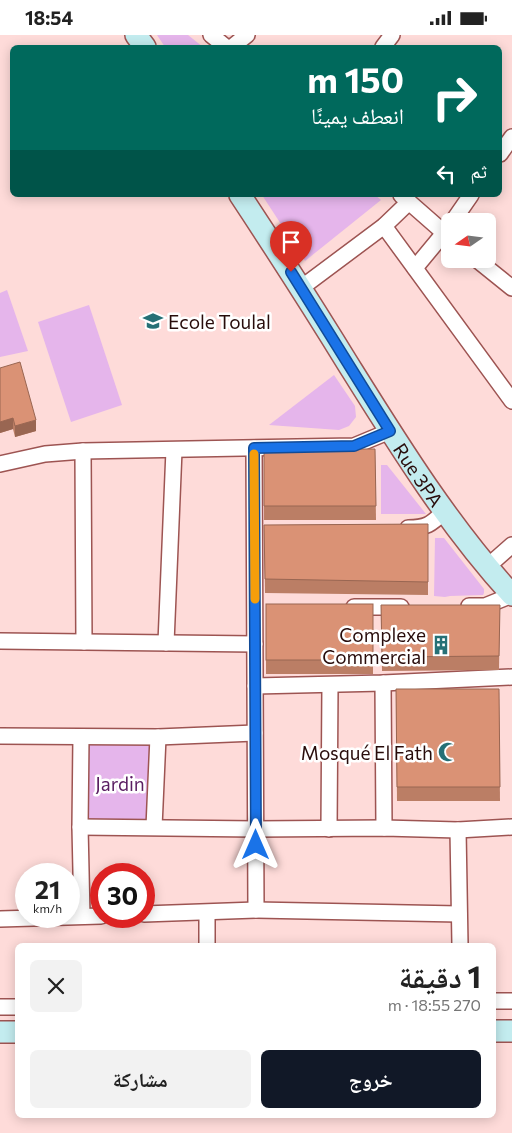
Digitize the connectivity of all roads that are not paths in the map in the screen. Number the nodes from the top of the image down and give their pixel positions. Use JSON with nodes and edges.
{"nodes":[{"id":1,"x":211,"y":35,"type":"edge"},
{"id":2,"x":247,"y":35,"type":"edge"},
{"id":3,"x":224,"y":45,"type":"edge"},
{"id":4,"x":234,"y":45,"type":"edge"},
{"id":5,"x":241,"y":197,"type":"edge"},
{"id":6,"x":470,"y":197,"type":"edge"},
{"id":7,"x":405,"y":199,"type":"edge"},
{"id":8,"x":460,"y":213,"type":"edge"},
{"id":9,"x":441,"y":224,"type":"edge"},
{"id":10,"x":384,"y":226,"type":"junction"},
{"id":11,"x":441,"y":239,"type":"edge"},
{"id":12,"x":415,"y":268,"type":"junction"},
{"id":13,"x":490,"y":268,"type":"edge"},
{"id":14,"x":509,"y":280,"type":"edge"},
{"id":15,"x":301,"y":288,"type":"junction"},
{"id":16,"x":512,"y":401,"type":"edge"},
{"id":17,"x":390,"y":431,"type":"junction"},
{"id":18,"x":254,"y":448,"type":"junction"},
{"id":19,"x":174,"y":450,"type":"junction"},
{"id":20,"x":83,"y":451,"type":"junction"},
{"id":21,"x":0,"y":464,"type":"edge"},
{"id":22,"x":444,"y":512,"type":"junction"},
{"id":23,"x":393,"y":529,"type":"edge"},
{"id":24,"x":512,"y":545,"type":"edge"},
{"id":25,"x":487,"y":567,"type":"junction"},
{"id":26,"x":512,"y":595,"type":"edge"},
{"id":27,"x":341,"y":607,"type":"edge"},
{"id":28,"x":418,"y":607,"type":"edge"},
{"id":29,"x":456,"y":607,"type":"edge"},
{"id":30,"x":255,"y":608,"type":"junction"},
{"id":31,"x":274,"y":608,"type":"edge"},
{"id":32,"x":0,"y":641,"type":"edge"},
{"id":33,"x":84,"y":642,"type":"junction"},
{"id":34,"x":166,"y":643,"type":"junction"},
{"id":35,"x":255,"y":644,"type":"junction"},
{"id":36,"x":512,"y":677,"type":"edge"},
{"id":37,"x":382,"y":683,"type":"junction"},
{"id":38,"x":330,"y":685,"type":"junction"},
{"id":39,"x":255,"y":686,"type":"junction"},
{"id":40,"x":255,"y":733,"type":"junction"},
{"id":41,"x":0,"y":736,"type":"edge"},
{"id":42,"x":80,"y":737,"type":"junction"},
{"id":43,"x":158,"y":737,"type":"junction"},
{"id":44,"x":80,"y":827,"type":"junction"},
{"id":45,"x":154,"y":827,"type":"junction"},
{"id":46,"x":384,"y":827,"type":"junction"},
{"id":47,"x":512,"y":827,"type":"edge"},
{"id":48,"x":256,"y":829,"type":"junction"},
{"id":49,"x":330,"y":829,"type":"junction"},
{"id":50,"x":458,"y":830,"type":"junction"},
{"id":51,"x":256,"y":910,"type":"junction"},
{"id":52,"x":207,"y":913,"type":"junction"},
{"id":53,"x":155,"y":914,"type":"edge"},
{"id":54,"x":459,"y":914,"type":"junction"},
{"id":55,"x":82,"y":916,"type":"junction"},
{"id":56,"x":90,"y":916,"type":"edge"},
{"id":57,"x":0,"y":919,"type":"edge"},
{"id":58,"x":207,"y":943,"type":"edge"},
{"id":59,"x":460,"y":943,"type":"edge"},
{"id":60,"x":496,"y":1001,"type":"edge"},
{"id":61,"x":512,"y":1001,"type":"edge"},
{"id":62,"x":0,"y":1007,"type":"edge"},
{"id":63,"x":15,"y":1007,"type":"edge"},
{"id":64,"x":496,"y":1031,"type":"edge"},
{"id":65,"x":512,"y":1031,"type":"edge"},
{"id":66,"x":0,"y":1032,"type":"edge"},
{"id":67,"x":15,"y":1032,"type":"edge"}],
"edges":[{"from":1,"to":3,"type":"street"},
{"from":2,"to":4,"type":"street"},
{"from":5,"to":15,"type":"street","name":"Rue 3PA"},
{"from":6,"to":8,"type":"street"},
{"from":7,"to":9,"type":"street"},
{"from":7,"to":10,"type":"street"},
{"from":10,"to":12,"type":"street"},
{"from":10,"to":15,"type":"street"},
{"from":11,"to":12,"type":"street"},
{"from":12,"to":16,"type":"street"},
{"from":13,"to":14,"type":"street"},
{"from":15,"to":17,"type":"street","name":"Rue 3PA"},
{"from":17,"to":18,"type":"street"},
{"from":17,"to":22,"type":"street","name":"Rue 3PA"},
{"from":18,"to":19,"type":"street"},
{"from":18,"to":30,"type":"street"},
{"from":19,"to":20,"type":"street"},
{"from":19,"to":34,"type":"street"},
{"from":20,"to":21,"type":"street"},
{"from":20,"to":33,"type":"street"},
{"from":22,"to":23,"type":"street"},
{"from":22,"to":25,"type":"street","name":"Rue 3PA"},
{"from":24,"to":25,"type":"street"},
{"from":25,"to":26,"type":"street","name":"Rue 3PA"},
{"from":26,"to":29,"type":"street"},
{"from":27,"to":28,"type":"street"},
{"from":30,"to":31,"type":"street"},
{"from":30,"to":35,"type":"street"},
{"from":32,"to":33,"type":"street"},
{"from":33,"to":34,"type":"street"},
{"from":34,"to":35,"type":"street"},
{"from":35,"to":39,"type":"street"},
{"from":36,"to":37,"type":"street"},
{"from":37,"to":38,"type":"street"},
{"from":37,"to":46,"type":"street"},
{"from":38,"to":39,"type":"street"},
{"from":38,"to":49,"type":"street"},
{"from":39,"to":40,"type":"street"},
{"from":40,"to":43,"type":"street"},
{"from":40,"to":48,"type":"street"},
{"from":41,"to":42,"type":"street"},
{"from":42,"to":43,"type":"street"},
{"from":42,"to":44,"type":"street"},
{"from":43,"to":45,"type":"street"},
{"from":44,"to":45,"type":"street"},
{"from":44,"to":55,"type":"street"},
{"from":45,"to":48,"type":"street"},
{"from":46,"to":49,"type":"street"},
{"from":46,"to":50,"type":"street"},
{"from":47,"to":50,"type":"street"},
{"from":48,"to":49,"type":"street"},
{"from":48,"to":51,"type":"street"},
{"from":50,"to":54,"type":"street"},
{"from":51,"to":52,"type":"street"},
{"from":51,"to":54,"type":"street"},
{"from":52,"to":53,"type":"street"},
{"from":52,"to":58,"type":"street"},
{"from":54,"to":59,"type":"street"},
{"from":55,"to":56,"type":"street"},
{"from":55,"to":57,"type":"street"},
{"from":60,"to":61,"type":"street"},
{"from":62,"to":63,"type":"street"},
{"from":64,"to":65,"type":"street"},
{"from":66,"to":67,"type":"street"}]}
